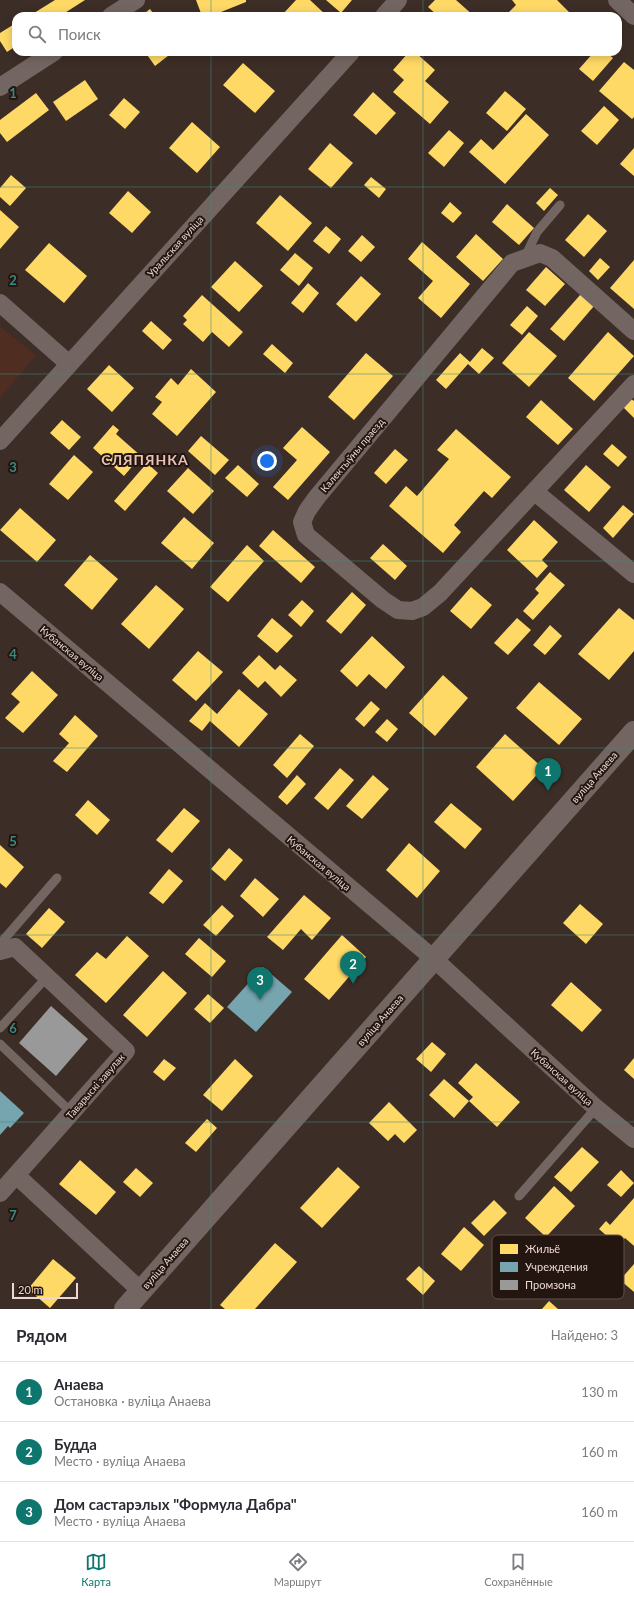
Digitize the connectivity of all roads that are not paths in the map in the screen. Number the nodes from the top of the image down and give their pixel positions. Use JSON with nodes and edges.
{"nodes":[{"id":1,"x":136,"y":0,"type":"edge"},
{"id":2,"x":398,"y":0,"type":"edge"},
{"id":3,"x":617,"y":0,"type":"edge"},
{"id":4,"x":117,"y":12,"type":"edge"},
{"id":5,"x":388,"y":12,"type":"edge"},
{"id":6,"x":634,"y":16,"type":"edge"},
{"id":7,"x":48,"y":56,"type":"edge"},
{"id":8,"x":347,"y":56,"type":"edge"},
{"id":9,"x":0,"y":87,"type":"edge"},
{"id":10,"x":560,"y":205,"type":"dead end"},
{"id":11,"x":525,"y":257,"type":"junction"},
{"id":12,"x":0,"y":303,"type":"edge"},
{"id":13,"x":634,"y":331,"type":"edge"},
{"id":14,"x":68,"y":363,"type":"junction"},
{"id":15,"x":634,"y":384,"type":"edge"},
{"id":16,"x":0,"y":440,"type":"edge"},
{"id":17,"x":535,"y":492,"type":"junction"},
{"id":18,"x":634,"y":574,"type":"edge"},
{"id":19,"x":0,"y":592,"type":"edge"},
{"id":20,"x":632,"y":738,"type":"edge"},
{"id":21,"x":57,"y":878,"type":"dead end"},
{"id":22,"x":0,"y":944,"type":"edge"},
{"id":23,"x":0,"y":951,"type":"edge"},
{"id":24,"x":434,"y":959,"type":"junction"},
{"id":25,"x":47,"y":977,"type":"junction"},
{"id":26,"x":0,"y":1028,"type":"edge"},
{"id":27,"x":0,"y":1044,"type":"edge"},
{"id":28,"x":596,"y":1108,"type":"junction"},
{"id":29,"x":72,"y":1113,"type":"junction"},
{"id":30,"x":634,"y":1139,"type":"edge"},
{"id":31,"x":16,"y":1175,"type":"junction"},
{"id":32,"x":0,"y":1193,"type":"edge"},
{"id":33,"x":519,"y":1196,"type":"dead end"},
{"id":34,"x":141,"y":1291,"type":"junction"},
{"id":35,"x":125,"y":1309,"type":"edge"}],
"edges":[{"from":1,"to":4,"type":"street"},
{"from":2,"to":5,"type":"street"},
{"from":3,"to":6,"type":"street"},
{"from":7,"to":9,"type":"street"},
{"from":8,"to":14,"type":"street","name":"Уральская вуліца"},
{"from":10,"to":11,"type":"lane"},
{"from":11,"to":13,"type":"street","name":"Калектыўны праезд"},
{"from":11,"to":17,"type":"street","name":"Калектыўны праезд"},
{"from":12,"to":14,"type":"street"},
{"from":14,"to":16,"type":"street","name":"Уральская вуліца"},
{"from":15,"to":17,"type":"street","name":"Калектыўны праезд"},
{"from":17,"to":18,"type":"street"},
{"from":19,"to":24,"type":"street","name":"Кубанская вуліца"},
{"from":20,"to":24,"type":"street","name":"вуліца Анаева"},
{"from":21,"to":22,"type":"lane"},
{"from":23,"to":25,"type":"street","name":"Таварыскі завулак"},
{"from":24,"to":28,"type":"street","name":"Кубанская вуліца"},
{"from":24,"to":34,"type":"street","name":"вуліца Анаева"},
{"from":25,"to":26,"type":"lane"},
{"from":25,"to":29,"type":"street","name":"Таварыскі завулак"},
{"from":27,"to":29,"type":"lane"},
{"from":28,"to":30,"type":"street","name":"Кубанская вуліца"},
{"from":28,"to":33,"type":"lane"},
{"from":29,"to":31,"type":"street","name":"Таварыскі завулак"},
{"from":31,"to":32,"type":"street","name":"Таварыскі завулак"},
{"from":31,"to":34,"type":"street"},
{"from":34,"to":35,"type":"street","name":"вуліца Анаева"}]}
